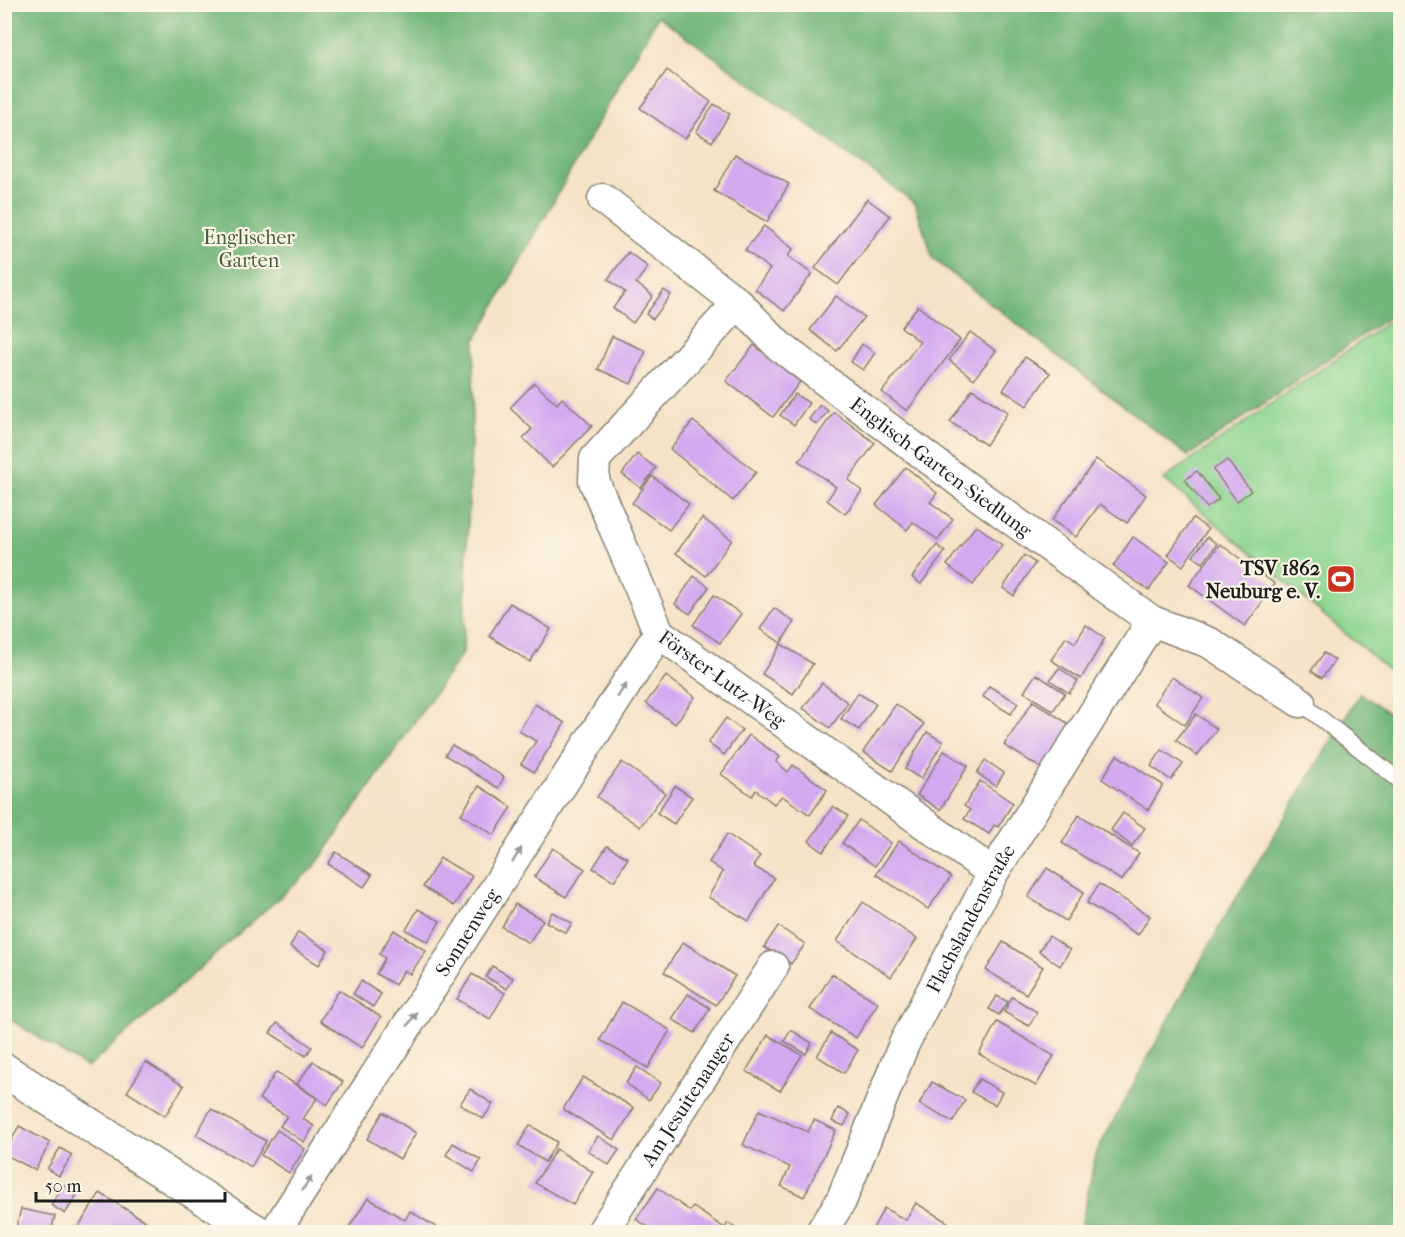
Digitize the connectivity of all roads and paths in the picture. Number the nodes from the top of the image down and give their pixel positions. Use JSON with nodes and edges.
{"nodes":[{"id":1,"x":603,"y":199,"type":"dead end"},
{"id":2,"x":738,"y":303,"type":"junction"},
{"id":3,"x":1152,"y":621,"type":"junction"},
{"id":4,"x":659,"y":633,"type":"junction"},
{"id":5,"x":1300,"y":702,"type":"joint"},
{"id":6,"x":1401,"y":781,"type":"edge"},
{"id":7,"x":993,"y":873,"type":"junction"},
{"id":8,"x":773,"y":967,"type":"dead end"},
{"id":9,"x":4,"y":1070,"type":"edge"},
{"id":10,"x":257,"y":1233,"type":"edge"},
{"id":11,"x":275,"y":1233,"type":"edge"},
{"id":12,"x":602,"y":1233,"type":"edge"},
{"id":13,"x":821,"y":1233,"type":"edge"}],
"edges":[{"from":1,"to":2,"type":"street","name":"Englisch-Garten-Siedlung"},
{"from":2,"to":3,"type":"street","name":"Englisch-Garten-Siedlung"},
{"from":2,"to":4,"type":"street","name":"Förster-Lutz-Weg"},
{"from":3,"to":5,"type":"street","name":"Englisch-Garten-Siedlung"},
{"from":3,"to":7,"type":"street","name":"Flachslandenstraße"},
{"from":4,"to":7,"type":"street","name":"Förster-Lutz-Weg"},
{"from":11,"to":4,"type":"street","name":"Sonnenweg","one_way":true},
{"from":5,"to":6,"type":"lane"},
{"from":7,"to":13,"type":"street","name":"Flachslandenstraße"},
{"from":8,"to":12,"type":"street","name":"Am Jesuitenanger"},
{"from":9,"to":10,"type":"street"}]}
